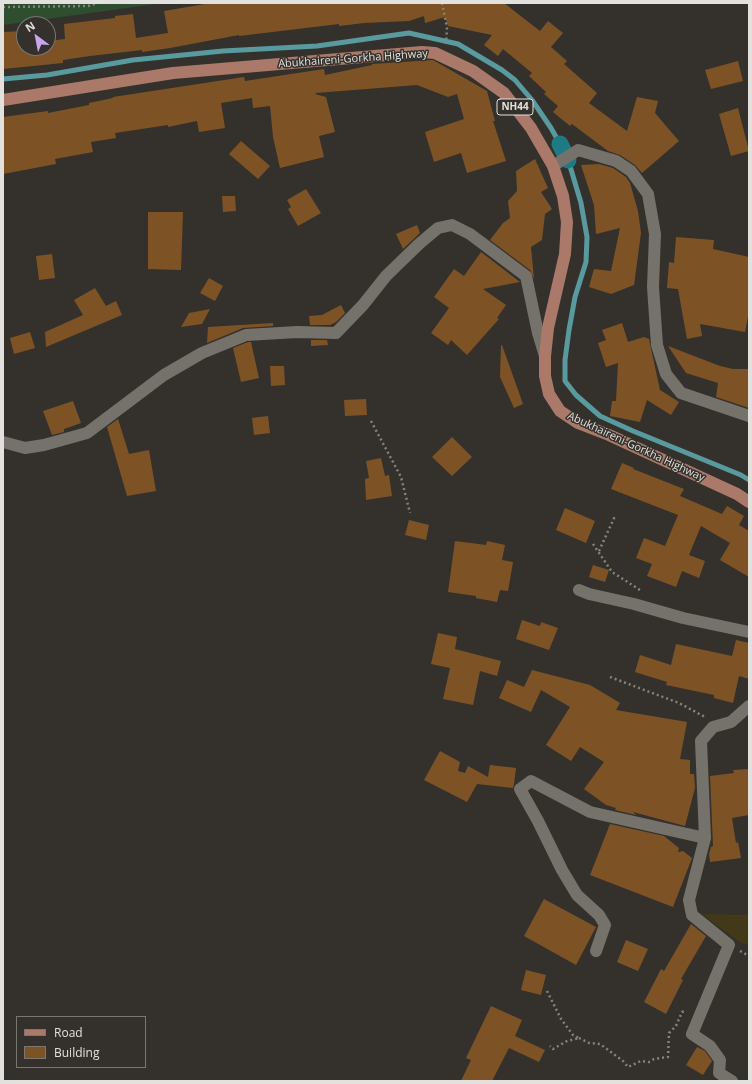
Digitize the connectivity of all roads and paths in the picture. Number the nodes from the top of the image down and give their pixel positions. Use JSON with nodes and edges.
{"nodes":[{"id":1,"x":98,"y":3,"type":"edge"},
{"id":2,"x":442,"y":3,"type":"edge"},
{"id":3,"x":3,"y":7,"type":"edge"},
{"id":4,"x":445,"y":58,"type":"junction"},
{"id":5,"x":3,"y":100,"type":"edge"},
{"id":6,"x":553,"y":166,"type":"junction"},
{"id":7,"x":545,"y":356,"type":"junction"},
{"id":8,"x":749,"y":416,"type":"edge"},
{"id":9,"x":371,"y":421,"type":"dead end"},
{"id":10,"x":3,"y":442,"type":"edge"},
{"id":11,"x":749,"y":502,"type":"edge"},
{"id":12,"x":410,"y":513,"type":"dead end"},
{"id":13,"x":616,"y":516,"type":"dead end"},
{"id":14,"x":593,"y":544,"type":"dead end"},
{"id":15,"x":599,"y":551,"type":"junction"},
{"id":16,"x":579,"y":590,"type":"dead end"},
{"id":17,"x":644,"y":593,"type":"dead end"},
{"id":18,"x":749,"y":632,"type":"edge"},
{"id":19,"x":610,"y":677,"type":"dead end"},
{"id":20,"x":749,"y":706,"type":"edge"},
{"id":21,"x":713,"y":727,"type":"junction"},
{"id":22,"x":705,"y":838,"type":"junction"},
{"id":23,"x":596,"y":951,"type":"dead end"},
{"id":24,"x":547,"y":991,"type":"dead end"},
{"id":25,"x":702,"y":1010,"type":"junction"},
{"id":26,"x":579,"y":1038,"type":"junction"},
{"id":27,"x":550,"y":1046,"type":"dead end"},
{"id":28,"x":732,"y":1081,"type":"edge"}],
"edges":[{"from":1,"to":3,"type":"path"},
{"from":2,"to":4,"type":"path"},
{"from":4,"to":5,"type":"main road","name":"Abukhaireni-Gorkha Highway","number":"NH44"},
{"from":4,"to":6,"type":"main road","name":"Abukhaireni-Gorkha Highway","number":"NH44"},
{"from":6,"to":7,"type":"main road","name":"Abukhaireni-Gorkha Highway","number":"NH44"},
{"from":6,"to":8,"type":"street"},
{"from":7,"to":10,"type":"street"},
{"from":7,"to":11,"type":"main road","name":"Abukhaireni-Gorkha Highway","number":"NH44"},
{"from":9,"to":12,"type":"path"},
{"from":13,"to":15,"type":"path"},
{"from":14,"to":15,"type":"path"},
{"from":15,"to":17,"type":"path"},
{"from":16,"to":18,"type":"street"},
{"from":19,"to":21,"type":"path"},
{"from":20,"to":21,"type":"street"},
{"from":21,"to":22,"type":"street"},
{"from":22,"to":23,"type":"street"},
{"from":22,"to":25,"type":"street"},
{"from":24,"to":26,"type":"path"},
{"from":25,"to":26,"type":"path"},
{"from":25,"to":28,"type":"street"},
{"from":26,"to":27,"type":"path"}]}
